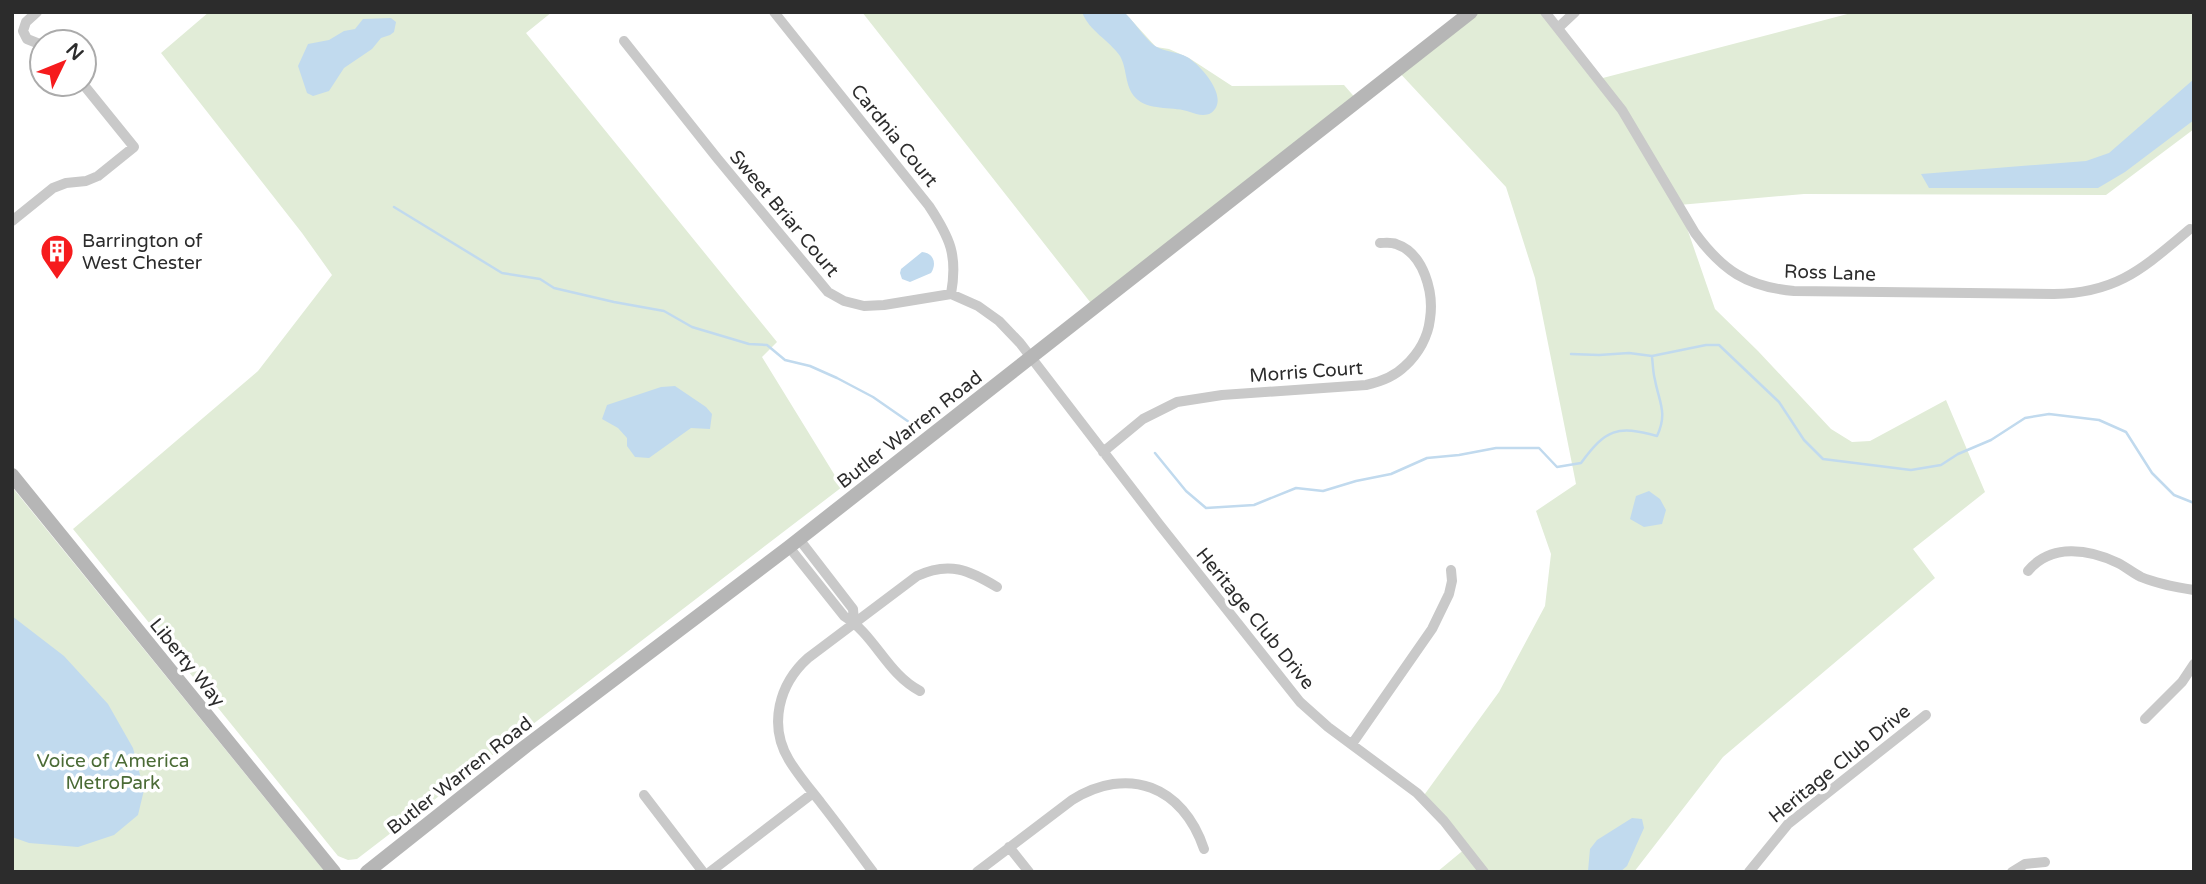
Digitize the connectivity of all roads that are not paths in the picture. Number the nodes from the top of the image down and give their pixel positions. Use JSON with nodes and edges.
{"nodes":[{"id":1,"x":37,"y":12,"type":"edge"},
{"id":2,"x":774,"y":12,"type":"edge"},
{"id":3,"x":1471,"y":12,"type":"edge"},
{"id":4,"x":1545,"y":12,"type":"edge"},
{"id":5,"x":1575,"y":12,"type":"edge"},
{"id":6,"x":1558,"y":28,"type":"junction"},
{"id":7,"x":28,"y":39,"type":"edge"},
{"id":8,"x":624,"y":41,"type":"dead end"},
{"id":9,"x":94,"y":98,"type":"edge"},
{"id":10,"x":12,"y":221,"type":"edge"},
{"id":11,"x":2190,"y":229,"type":"dead end"},
{"id":12,"x":1380,"y":243,"type":"dead end"},
{"id":13,"x":951,"y":294,"type":"junction"},
{"id":14,"x":1031,"y":358,"type":"junction"},
{"id":15,"x":1103,"y":452,"type":"junction"},
{"id":16,"x":12,"y":475,"type":"edge"},
{"id":17,"x":794,"y":543,"type":"junction"},
{"id":18,"x":1451,"y":570,"type":"dead end"},
{"id":19,"x":2028,"y":570,"type":"dead end"},
{"id":20,"x":997,"y":587,"type":"dead end"},
{"id":21,"x":2194,"y":590,"type":"edge"},
{"id":22,"x":854,"y":622,"type":"junction"},
{"id":23,"x":2194,"y":664,"type":"edge"},
{"id":24,"x":920,"y":691,"type":"dead end"},
{"id":25,"x":1926,"y":715,"type":"dead end"},
{"id":26,"x":2145,"y":719,"type":"dead end"},
{"id":27,"x":1352,"y":744,"type":"junction"},
{"id":28,"x":813,"y":793,"type":"junction"},
{"id":29,"x":644,"y":795,"type":"dead end"},
{"id":30,"x":1009,"y":847,"type":"junction"},
{"id":31,"x":1203,"y":849,"type":"dead end"},
{"id":32,"x":2045,"y":862,"type":"dead end"},
{"id":33,"x":334,"y":872,"type":"edge"},
{"id":34,"x":367,"y":872,"type":"edge"},
{"id":35,"x":702,"y":872,"type":"edge"},
{"id":36,"x":710,"y":872,"type":"edge"},
{"id":37,"x":873,"y":872,"type":"edge"},
{"id":38,"x":977,"y":872,"type":"edge"},
{"id":39,"x":1029,"y":872,"type":"edge"},
{"id":40,"x":1484,"y":872,"type":"edge"},
{"id":41,"x":1749,"y":872,"type":"edge"},
{"id":42,"x":2012,"y":872,"type":"edge"}],
"edges":[{"from":1,"to":7,"type":"street"},
{"from":2,"to":13,"type":"street","name":"Cardnia Court"},
{"from":3,"to":14,"type":"main road","name":"Butler Warren Road"},
{"from":4,"to":6,"type":"street","name":"Ross Lane"},
{"from":5,"to":6,"type":"street"},
{"from":6,"to":11,"type":"street","name":"Ross Lane"},
{"from":8,"to":13,"type":"street","name":"Sweet Briar Court"},
{"from":9,"to":10,"type":"street"},
{"from":12,"to":15,"type":"street","name":"Morris Court"},
{"from":13,"to":14,"type":"street"},
{"from":14,"to":15,"type":"street","name":"Heritage Club Drive"},
{"from":14,"to":17,"type":"main road","name":"Butler Warren Road"},
{"from":15,"to":27,"type":"street","name":"Heritage Club Drive"},
{"from":16,"to":33,"type":"main road","name":"Liberty Way"},
{"from":17,"to":22,"type":"street"},
{"from":17,"to":34,"type":"main road","name":"Butler Warren Road"},
{"from":18,"to":27,"type":"street"},
{"from":19,"to":21,"type":"street"},
{"from":20,"to":22,"type":"street"},
{"from":22,"to":24,"type":"street"},
{"from":22,"to":28,"type":"street"},
{"from":23,"to":26,"type":"street"},
{"from":25,"to":41,"type":"street","name":"Heritage Club Drive"},
{"from":27,"to":40,"type":"street","name":"Heritage Club Drive"},
{"from":28,"to":36,"type":"street"},
{"from":28,"to":37,"type":"street"},
{"from":29,"to":35,"type":"street"},
{"from":30,"to":31,"type":"street"},
{"from":30,"to":38,"type":"street"},
{"from":30,"to":39,"type":"street"},
{"from":32,"to":42,"type":"street"}]}
